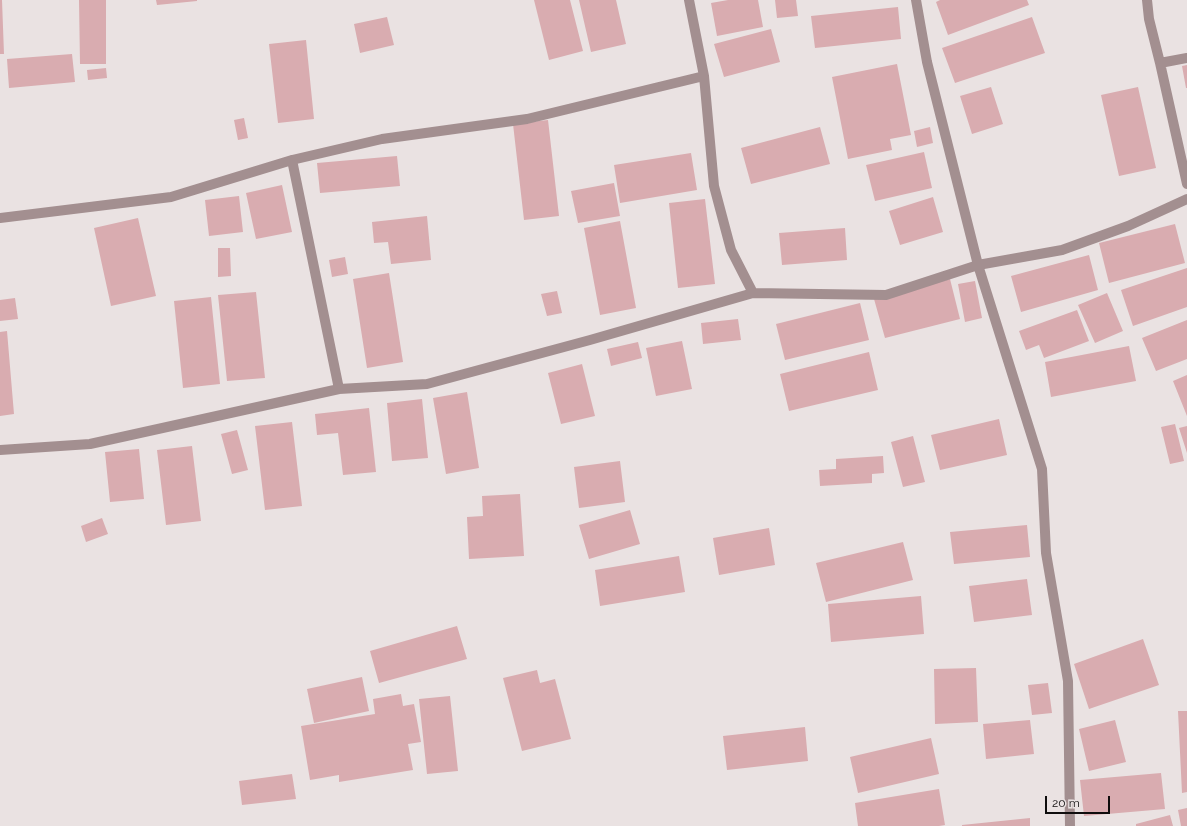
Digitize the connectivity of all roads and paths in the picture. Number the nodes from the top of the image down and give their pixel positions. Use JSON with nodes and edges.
{"nodes":[{"id":1,"x":689,"y":0,"type":"edge"},
{"id":2,"x":916,"y":0,"type":"edge"},
{"id":3,"x":1147,"y":0,"type":"edge"},
{"id":4,"x":1187,"y":58,"type":"edge"},
{"id":5,"x":1160,"y":63,"type":"junction"},
{"id":6,"x":704,"y":76,"type":"junction"},
{"id":7,"x":292,"y":160,"type":"junction"},
{"id":8,"x":1187,"y":184,"type":"edge"},
{"id":9,"x":1187,"y":199,"type":"edge"},
{"id":10,"x":0,"y":218,"type":"edge"},
{"id":11,"x":978,"y":265,"type":"junction"},
{"id":12,"x":753,"y":293,"type":"junction"},
{"id":13,"x":339,"y":389,"type":"junction"},
{"id":14,"x":0,"y":450,"type":"edge"},
{"id":15,"x":1070,"y":826,"type":"edge"}],
"edges":[{"from":1,"to":6,"type":"street"},
{"from":2,"to":11,"type":"street"},
{"from":3,"to":5,"type":"street"},
{"from":4,"to":5,"type":"street"},
{"from":5,"to":8,"type":"street"},
{"from":6,"to":7,"type":"street"},
{"from":6,"to":12,"type":"street"},
{"from":7,"to":10,"type":"street"},
{"from":7,"to":13,"type":"street"},
{"from":9,"to":11,"type":"street"},
{"from":11,"to":12,"type":"street"},
{"from":11,"to":15,"type":"street"},
{"from":12,"to":13,"type":"street"},
{"from":13,"to":14,"type":"street"}]}
